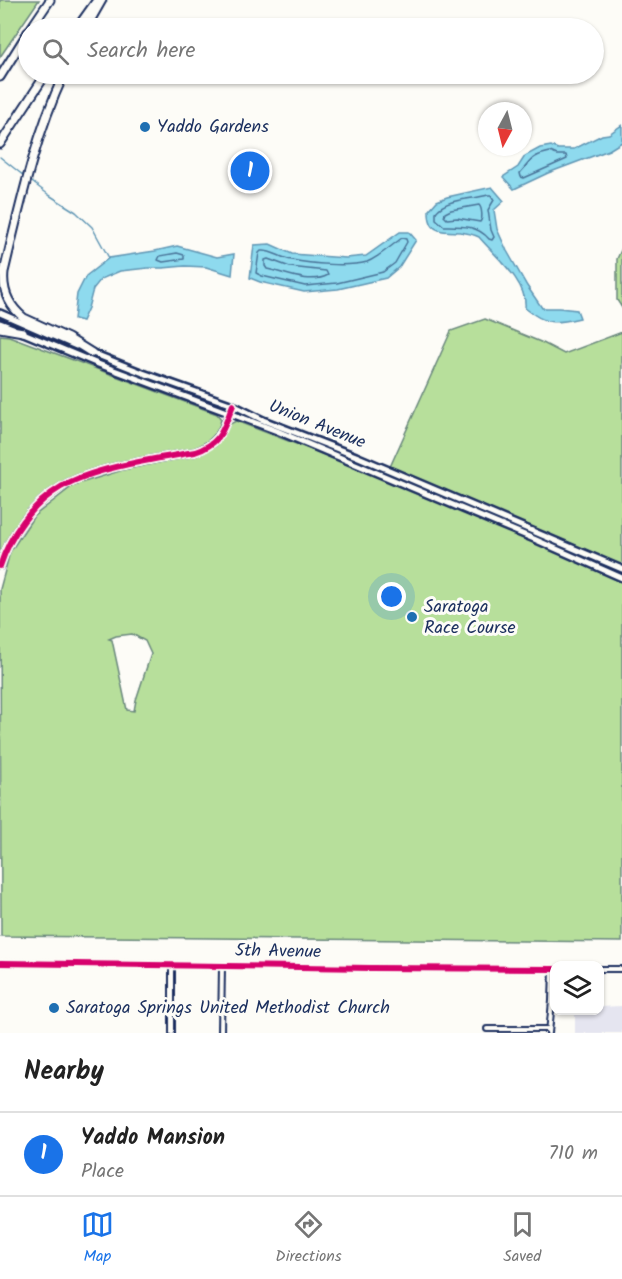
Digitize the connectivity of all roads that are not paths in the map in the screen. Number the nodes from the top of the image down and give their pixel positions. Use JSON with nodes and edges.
{"nodes":[{"id":1,"x":50,"y":0,"type":"edge"},
{"id":2,"x":97,"y":0,"type":"edge"},
{"id":3,"x":102,"y":0,"type":"edge"},
{"id":4,"x":38,"y":18,"type":"edge"},
{"id":5,"x":84,"y":18,"type":"edge"},
{"id":6,"x":92,"y":18,"type":"edge"},
{"id":7,"x":18,"y":49,"type":"edge"},
{"id":8,"x":0,"y":77,"type":"edge"},
{"id":9,"x":39,"y":84,"type":"edge"},
{"id":10,"x":60,"y":84,"type":"edge"},
{"id":11,"x":0,"y":144,"type":"edge"},
{"id":12,"x":9,"y":249,"type":"junction"},
{"id":13,"x":0,"y":272,"type":"edge"},
{"id":14,"x":0,"y":313,"type":"edge"},
{"id":15,"x":0,"y":323,"type":"edge"},
{"id":16,"x":0,"y":328,"type":"edge"},
{"id":17,"x":23,"y":332,"type":"junction"},
{"id":18,"x":92,"y":353,"type":"junction"},
{"id":19,"x":233,"y":405,"type":"junction"},
{"id":20,"x":229,"y":413,"type":"junction"},
{"id":21,"x":2,"y":553,"type":"edge"},
{"id":22,"x":0,"y":566,"type":"edge"},
{"id":23,"x":622,"y":569,"type":"edge"},
{"id":24,"x":622,"y":578,"type":"edge"},
{"id":25,"x":0,"y":963,"type":"edge"},
{"id":26,"x":172,"y":965,"type":"junction"},
{"id":27,"x":222,"y":966,"type":"junction"},
{"id":28,"x":550,"y":969,"type":"edge"},
{"id":29,"x":604,"y":969,"type":"edge"},
{"id":30,"x":622,"y":969,"type":"edge"},
{"id":31,"x":551,"y":1015,"type":"edge"},
{"id":32,"x":488,"y":1029,"type":"dead end"},
{"id":33,"x":549,"y":1031,"type":"edge"},
{"id":34,"x":172,"y":1033,"type":"edge"},
{"id":35,"x":221,"y":1033,"type":"edge"}],
"edges":[{"from":1,"to":4,"type":"highway"},
{"from":2,"to":5,"type":"highway"},
{"from":3,"to":6,"type":"highway"},
{"from":7,"to":8,"type":"highway"},
{"from":9,"to":11,"type":"highway"},
{"from":10,"to":12,"type":"highway"},
{"from":12,"to":13,"type":"highway"},
{"from":12,"to":18,"type":"highway"},
{"from":14,"to":18,"type":"main road","name":"Union Avenue"},
{"from":15,"to":17,"type":"main road","name":"Union Avenue"},
{"from":16,"to":17,"type":"highway"},
{"from":17,"to":20,"type":"main road","name":"Union Avenue"},
{"from":18,"to":19,"type":"main road","name":"Union Avenue"},
{"from":19,"to":20,"type":"main road"},
{"from":19,"to":23,"type":"main road","name":"Union Avenue"},
{"from":20,"to":21,"type":"main road"},
{"from":20,"to":24,"type":"main road","name":"Union Avenue"},
{"from":21,"to":22,"type":"main road"},
{"from":25,"to":26,"type":"street","name":"5th Avenue"},
{"from":26,"to":27,"type":"street","name":"5th Avenue"},
{"from":26,"to":34,"type":"street"},
{"from":27,"to":28,"type":"street","name":"5th Avenue"},
{"from":27,"to":35,"type":"street"},
{"from":29,"to":30,"type":"street"},
{"from":31,"to":33,"type":"street"},
{"from":32,"to":33,"type":"street"}]}
